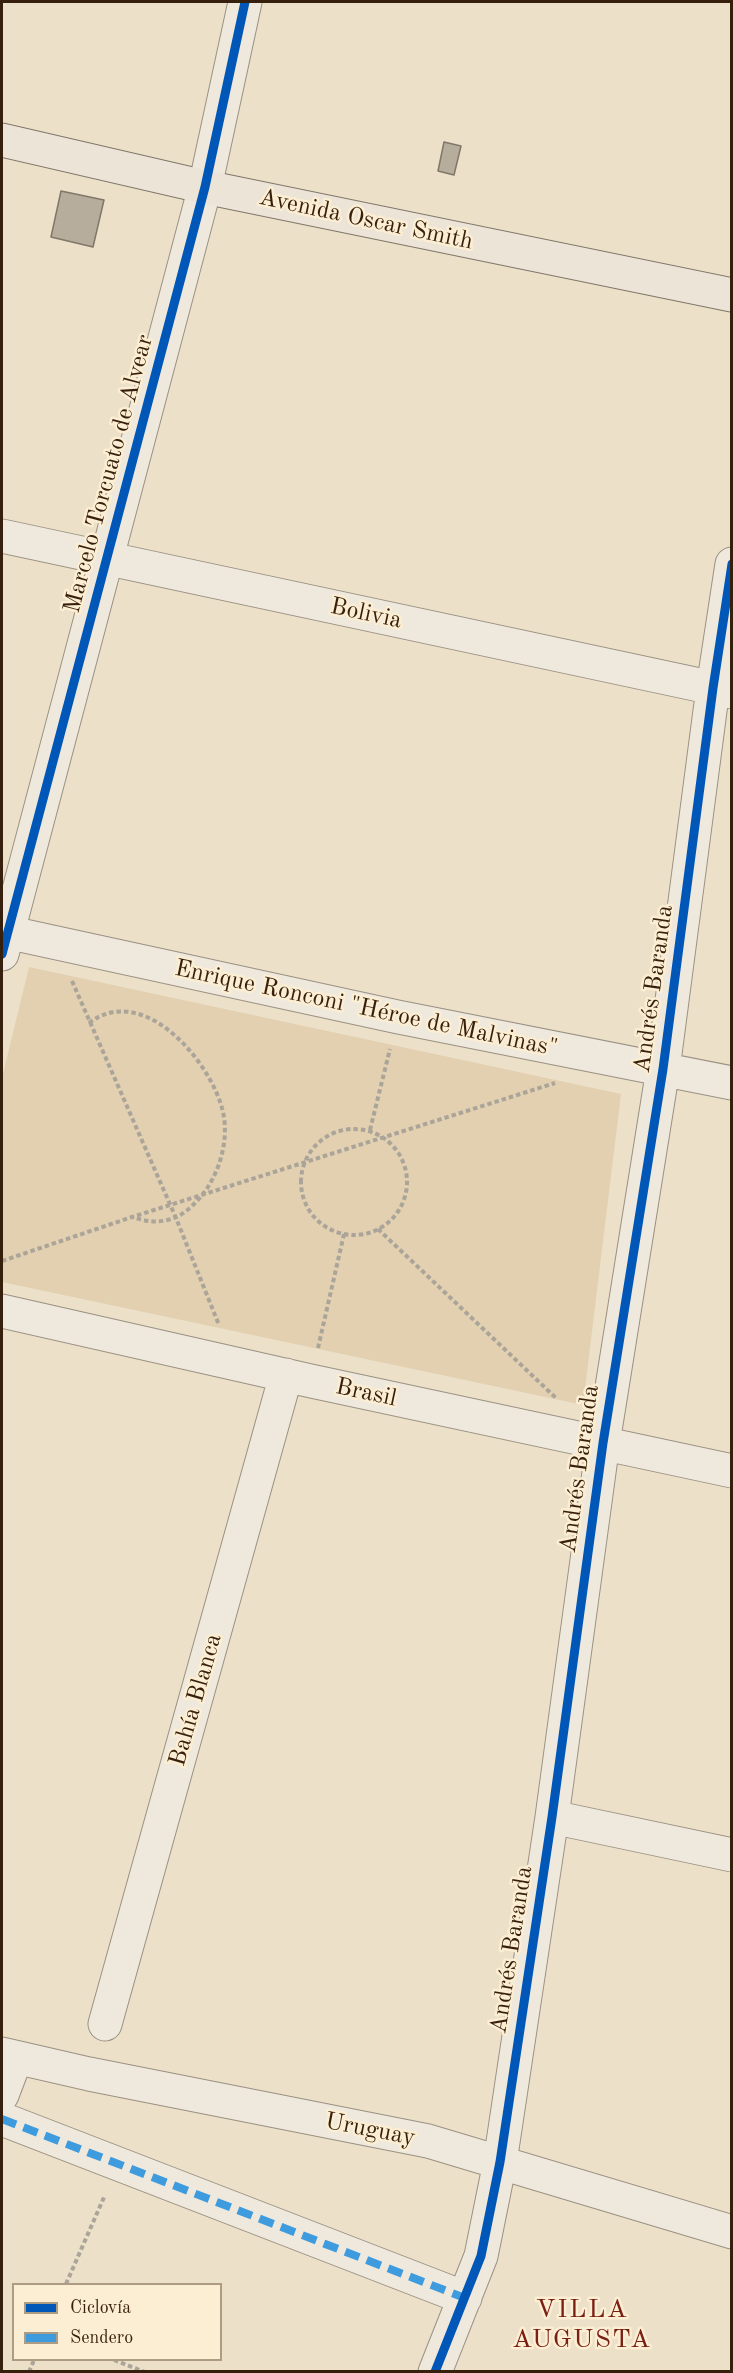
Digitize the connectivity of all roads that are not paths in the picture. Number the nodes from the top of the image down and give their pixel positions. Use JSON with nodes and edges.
{"nodes":[{"id":1,"x":246,"y":2,"type":"edge"},
{"id":2,"x":2,"y":140,"type":"edge"},
{"id":3,"x":205,"y":187,"type":"junction"},
{"id":4,"x":732,"y":295,"type":"edge"},
{"id":5,"x":2,"y":536,"type":"edge"},
{"id":6,"x":107,"y":559,"type":"junction"},
{"id":7,"x":732,"y":564,"type":"edge"},
{"id":8,"x":722,"y":690,"type":"edge"},
{"id":9,"x":3,"y":939,"type":"edge"},
{"id":10,"x":663,"y":1069,"type":"junction"},
{"id":11,"x":732,"y":1083,"type":"edge"},
{"id":12,"x":2,"y":1311,"type":"edge"},
{"id":13,"x":298,"y":1378,"type":"junction"},
{"id":14,"x":603,"y":1443,"type":"junction"},
{"id":15,"x":732,"y":1471,"type":"edge"},
{"id":16,"x":552,"y":1817,"type":"junction"},
{"id":17,"x":732,"y":1855,"type":"edge"},
{"id":18,"x":105,"y":2024,"type":"dead end"},
{"id":19,"x":9,"y":2056,"type":"edge"},
{"id":20,"x":2,"y":2095,"type":"edge"},
{"id":21,"x":2,"y":2119,"type":"edge"},
{"id":22,"x":500,"y":2162,"type":"junction"},
{"id":23,"x":732,"y":2232,"type":"edge"},
{"id":24,"x":465,"y":2298,"type":"junction"},
{"id":25,"x":435,"y":2372,"type":"edge"}],
"edges":[{"from":1,"to":3,"type":"street","name":"Marcelo Torcuato de Alvear"},
{"from":2,"to":3,"type":"main road","name":"Avenida Oscar Smith"},
{"from":3,"to":4,"type":"main road","name":"Avenida Oscar Smith"},
{"from":3,"to":6,"type":"street","name":"Marcelo Torcuato de Alvear"},
{"from":5,"to":6,"type":"street","name":"Bolivia"},
{"from":6,"to":8,"type":"street","name":"Bolivia"},
{"from":6,"to":9,"type":"street","name":"Marcelo Torcuato de Alvear"},
{"from":7,"to":8,"type":"street","name":"Andrés Baranda"},
{"from":8,"to":10,"type":"street","name":"Andrés Baranda"},
{"from":9,"to":10,"type":"street","name":"Enrique Ronconi \"Héroe de Malvinas\""},
{"from":10,"to":11,"type":"street","name":"Enrique Ronconi \"Héroe de Malvinas\""},
{"from":10,"to":14,"type":"street","name":"Andrés Baranda"},
{"from":12,"to":13,"type":"street","name":"Brasil"},
{"from":13,"to":14,"type":"street","name":"Brasil"},
{"from":13,"to":18,"type":"street","name":"Bahía Blanca"},
{"from":14,"to":15,"type":"street","name":"Brasil"},
{"from":14,"to":16,"type":"street","name":"Andrés Baranda"},
{"from":16,"to":17,"type":"street"},
{"from":16,"to":22,"type":"street","name":"Andrés Baranda"},
{"from":19,"to":20,"type":"street"},
{"from":19,"to":22,"type":"street","name":"Uruguay"},
{"from":21,"to":24,"type":"street"},
{"from":22,"to":23,"type":"street","name":"Uruguay"},
{"from":22,"to":24,"type":"street","name":"Andrés Baranda"},
{"from":24,"to":25,"type":"street","name":"Andrés Baranda"}]}
